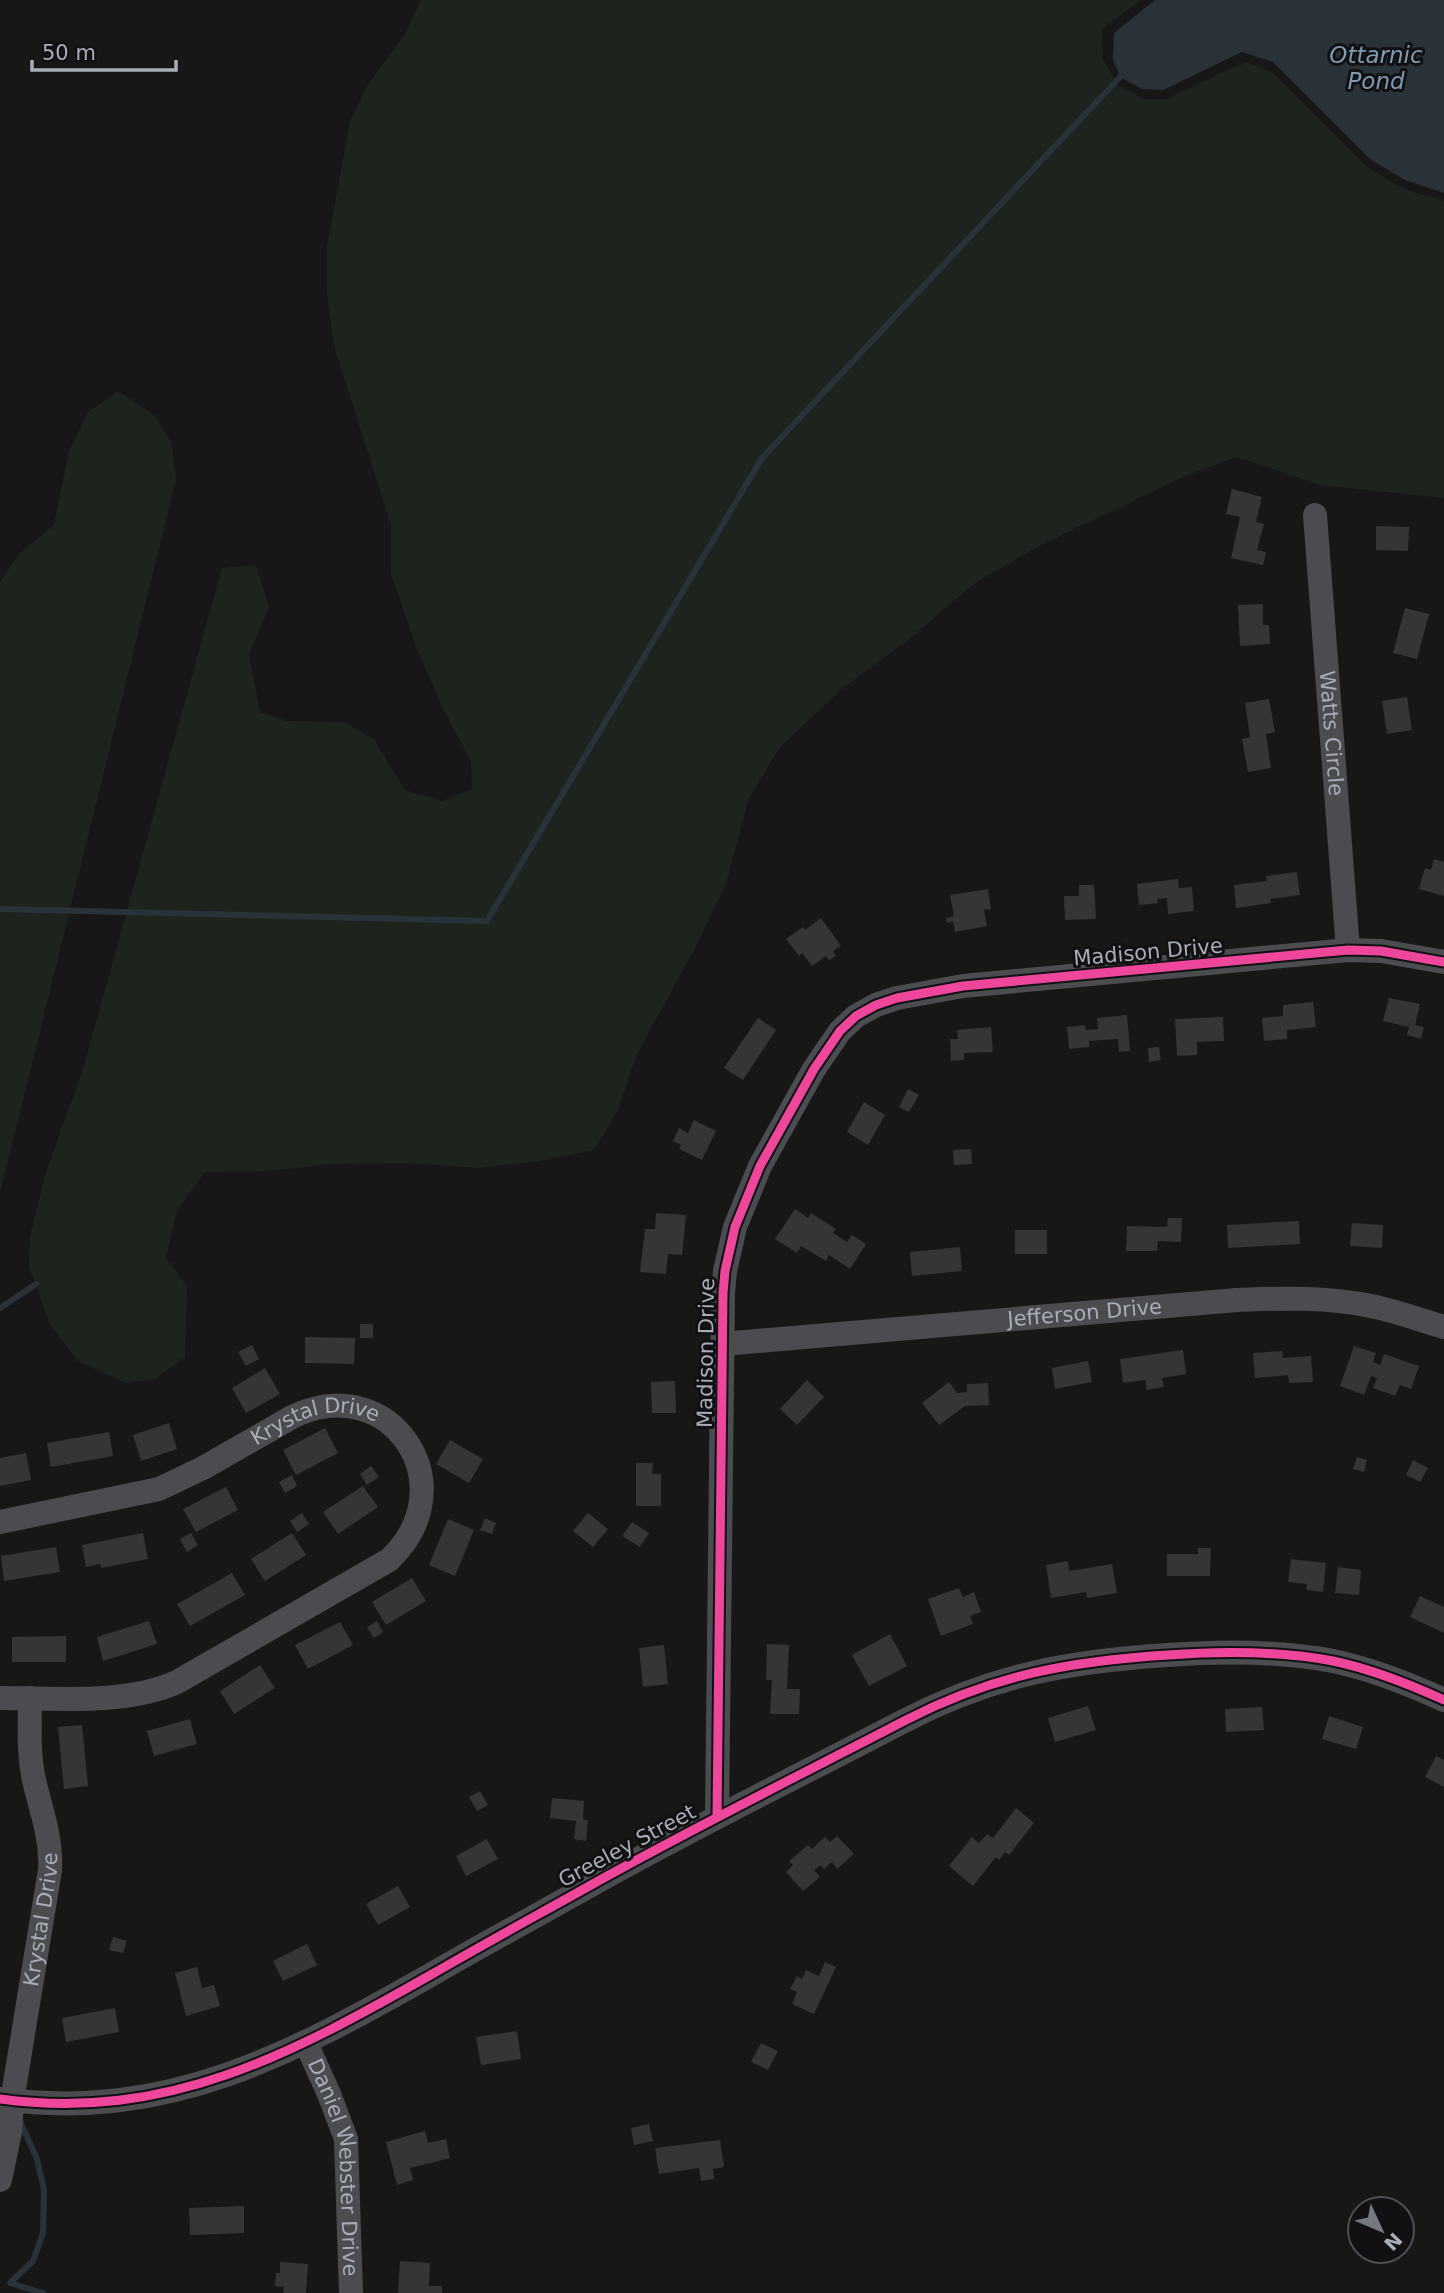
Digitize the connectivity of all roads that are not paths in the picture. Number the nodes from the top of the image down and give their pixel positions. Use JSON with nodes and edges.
{"nodes":[{"id":1,"x":1315,"y":515,"type":"dead end"},
{"id":2,"x":1348,"y":950,"type":"junction"},
{"id":3,"x":1444,"y":962,"type":"edge"},
{"id":4,"x":1444,"y":1326,"type":"edge"},
{"id":5,"x":722,"y":1344,"type":"junction"},
{"id":6,"x":0,"y":1522,"type":"edge"},
{"id":7,"x":0,"y":1698,"type":"edge"},
{"id":8,"x":30,"y":1698,"type":"junction"},
{"id":9,"x":1444,"y":1700,"type":"edge"},
{"id":10,"x":717,"y":1817,"type":"junction"},
{"id":11,"x":306,"y":2043,"type":"junction"},
{"id":12,"x":6,"y":2100,"type":"edge"},
{"id":13,"x":0,"y":2179,"type":"edge"},
{"id":14,"x":351,"y":2293,"type":"edge"}],
"edges":[{"from":1,"to":2,"type":"street","name":"Watts Circle"},
{"from":2,"to":3,"type":"street","name":"Madison Drive"},
{"from":2,"to":5,"type":"street","name":"Madison Drive"},
{"from":4,"to":5,"type":"street","name":"Jefferson Drive"},
{"from":5,"to":10,"type":"street","name":"Madison Drive"},
{"from":6,"to":8,"type":"street","name":"Krystal Drive"},
{"from":7,"to":8,"type":"street","name":"Krystal Drive"},
{"from":8,"to":12,"type":"street","name":"Krystal Drive"},
{"from":9,"to":10,"type":"street","name":"Greeley Street"},
{"from":10,"to":11,"type":"street","name":"Greeley Street"},
{"from":11,"to":12,"type":"street","name":"Greeley Street"},
{"from":11,"to":14,"type":"street","name":"Daniel Webster Drive"},
{"from":12,"to":13,"type":"street","name":"Krystal Drive"}]}
